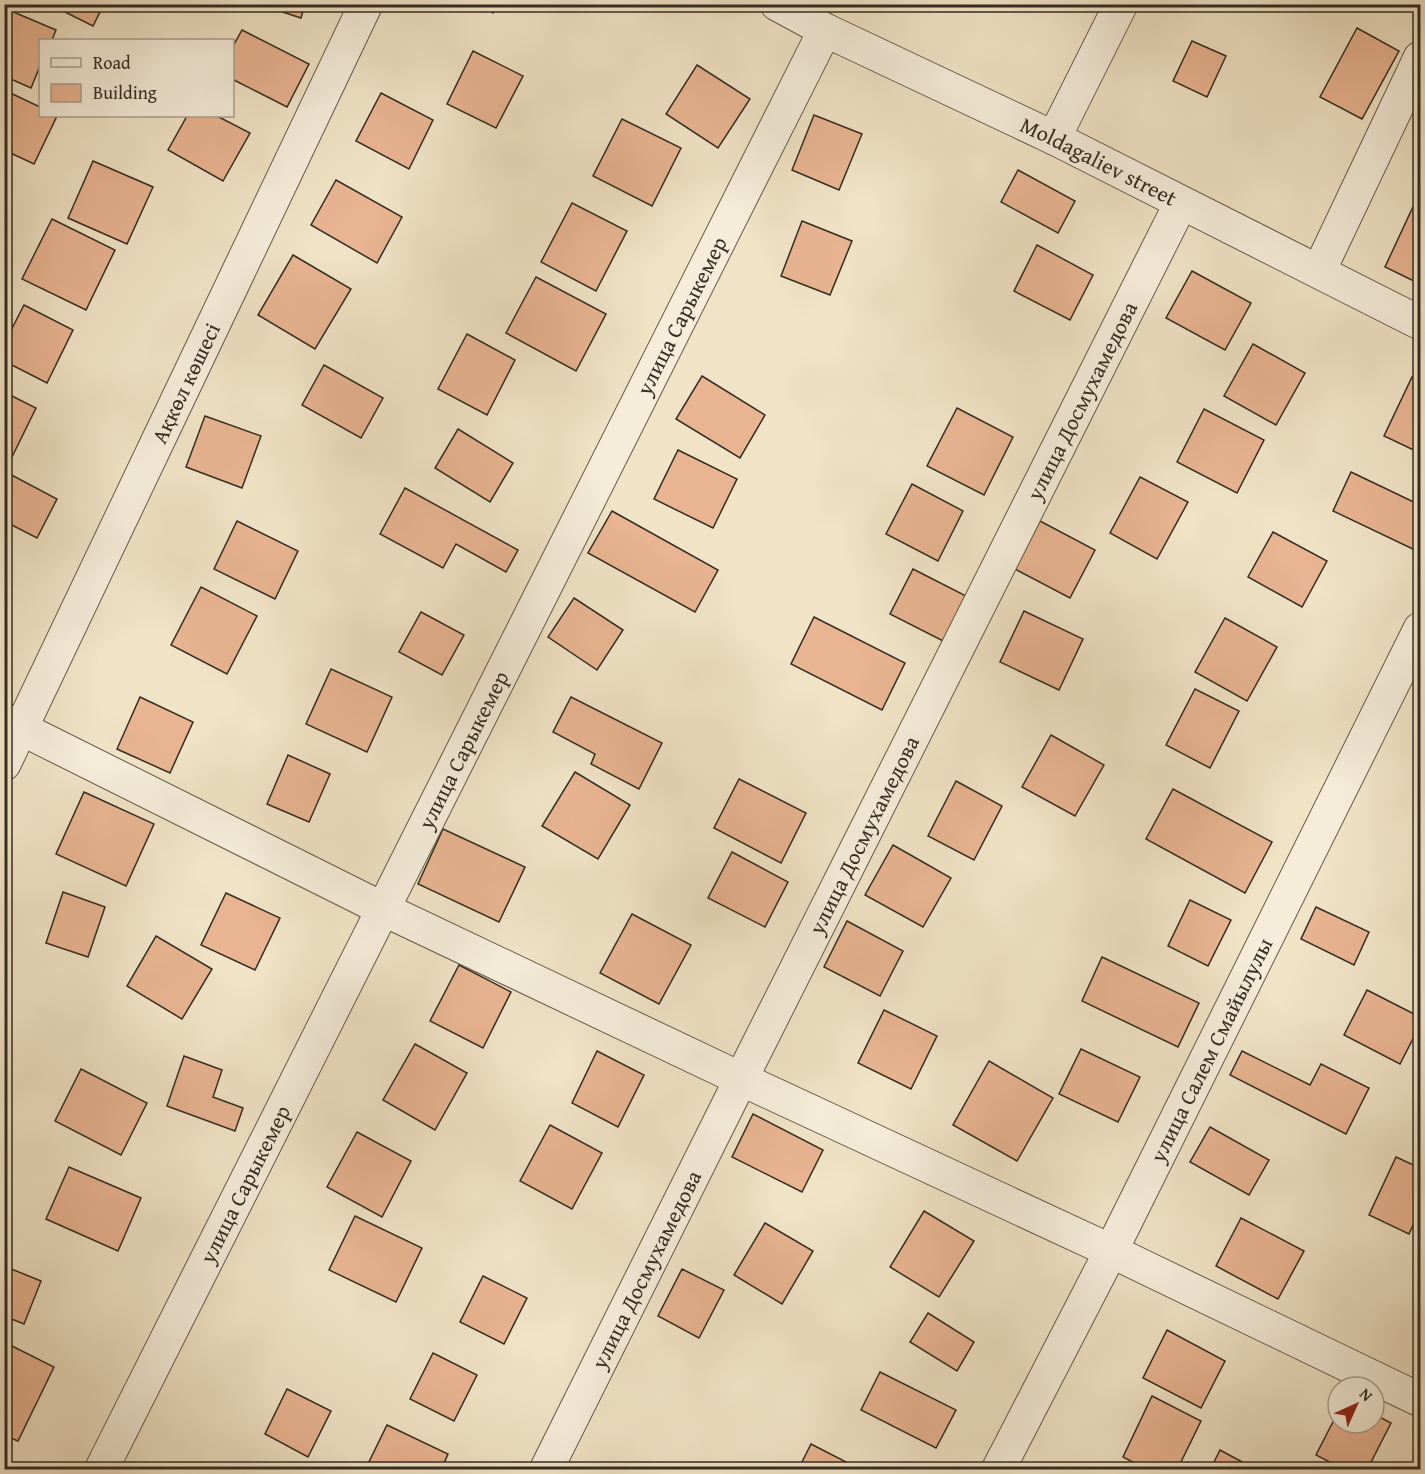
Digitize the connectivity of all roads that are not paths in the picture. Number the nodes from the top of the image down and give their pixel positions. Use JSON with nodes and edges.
{"nodes":[{"id":1,"x":366,"y":4,"type":"edge"},
{"id":2,"x":1121,"y":4,"type":"edge"},
{"id":3,"x":787,"y":8,"type":"edge"},
{"id":4,"x":825,"y":30,"type":"junction"},
{"id":5,"x":1420,"y":58,"type":"edge"},
{"id":6,"x":1054,"y":138,"type":"junction"},
{"id":7,"x":1181,"y":203,"type":"junction"},
{"id":8,"x":1319,"y":271,"type":"junction"},
{"id":9,"x":1420,"y":323,"type":"edge"},
{"id":10,"x":1420,"y":629,"type":"edge"},
{"id":11,"x":13,"y":725,"type":"edge"},
{"id":12,"x":4,"y":764,"type":"edge"},
{"id":13,"x":383,"y":909,"type":"junction"},
{"id":14,"x":741,"y":1079,"type":"junction"},
{"id":15,"x":1111,"y":1251,"type":"junction"},
{"id":16,"x":1420,"y":1400,"type":"edge"},
{"id":17,"x":101,"y":1470,"type":"edge"},
{"id":18,"x":546,"y":1470,"type":"edge"},
{"id":19,"x":998,"y":1470,"type":"edge"}],
"edges":[{"from":1,"to":11,"type":"street","name":"Ақкөл көшесі"},
{"from":2,"to":6,"type":"street"},
{"from":3,"to":4,"type":"street","name":"Moldagaliev street"},
{"from":4,"to":6,"type":"street","name":"Moldagaliev street"},
{"from":4,"to":13,"type":"street","name":"улица Сарыкемер"},
{"from":5,"to":8,"type":"street"},
{"from":6,"to":7,"type":"street","name":"Moldagaliev street"},
{"from":7,"to":8,"type":"street","name":"Moldagaliev street"},
{"from":7,"to":14,"type":"street","name":"улица Досмухамедова"},
{"from":8,"to":9,"type":"street","name":"Moldagaliev street"},
{"from":10,"to":15,"type":"street","name":"улица Салем Смайылулы"},
{"from":11,"to":12,"type":"street","name":"Ақкөл көшесі"},
{"from":11,"to":13,"type":"street"},
{"from":13,"to":14,"type":"street"},
{"from":13,"to":17,"type":"street","name":"улица Сарыкемер"},
{"from":14,"to":15,"type":"street"},
{"from":14,"to":18,"type":"street","name":"улица Досмухамедова"},
{"from":15,"to":16,"type":"street"},
{"from":15,"to":19,"type":"street","name":"улица Салем Смайылулы"}]}
